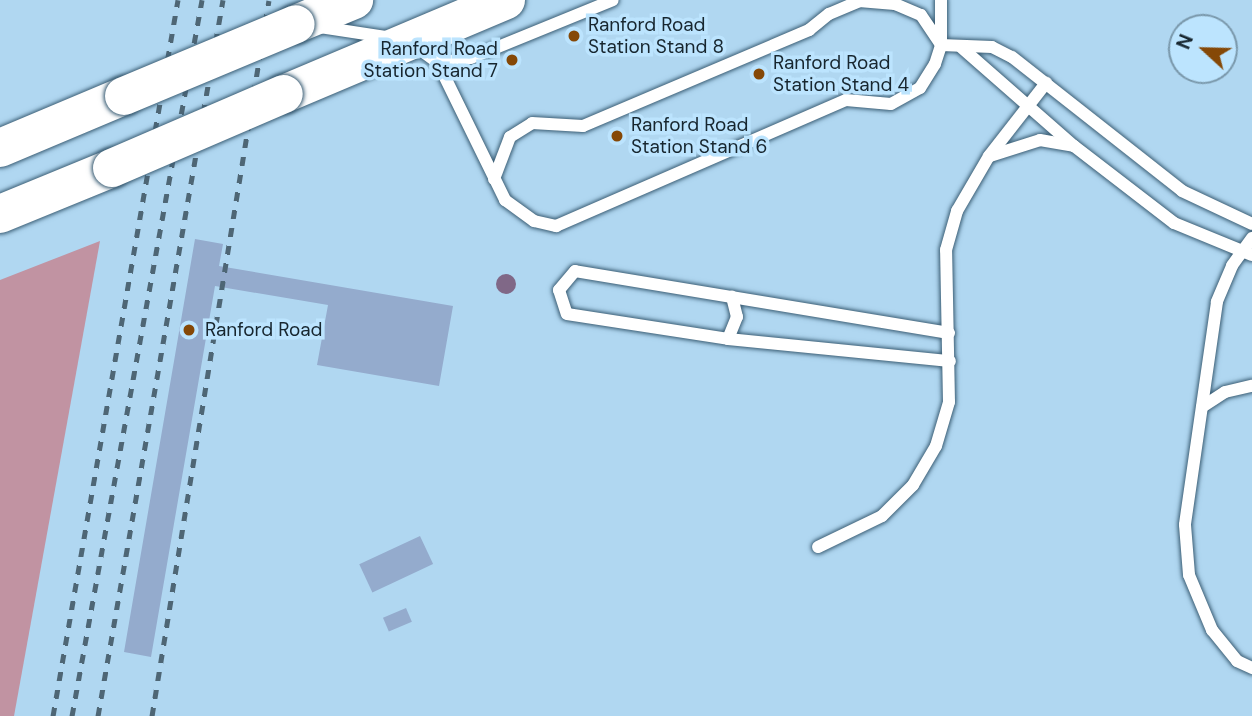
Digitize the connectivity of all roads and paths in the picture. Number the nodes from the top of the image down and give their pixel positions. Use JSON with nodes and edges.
{"nodes":[{"id":1,"x":354,"y":0,"type":"edge"},
{"id":2,"x":506,"y":0,"type":"edge"},
{"id":3,"x":613,"y":0,"type":"edge"},
{"id":4,"x":941,"y":0,"type":"edge"},
{"id":5,"x":296,"y":24,"type":"junction"},
{"id":6,"x":941,"y":45,"type":"junction"},
{"id":7,"x":962,"y":48,"type":"junction"},
{"id":8,"x":424,"y":53,"type":"junction"},
{"id":9,"x":1046,"y":83,"type":"junction"},
{"id":10,"x":1027,"y":104,"type":"junction"},
{"id":11,"x":1073,"y":146,"type":"junction"},
{"id":12,"x":0,"y":148,"type":"edge"},
{"id":13,"x":989,"y":156,"type":"junction"},
{"id":14,"x":494,"y":179,"type":"junction"},
{"id":15,"x":0,"y":214,"type":"edge"},
{"id":16,"x":1252,"y":224,"type":"edge"},
{"id":17,"x":1252,"y":238,"type":"edge"},
{"id":18,"x":1246,"y":254,"type":"edge"},
{"id":19,"x":732,"y":297,"type":"junction"},
{"id":20,"x":949,"y":333,"type":"junction"},
{"id":21,"x":728,"y":339,"type":"junction"},
{"id":22,"x":950,"y":361,"type":"junction"},
{"id":23,"x":1252,"y":386,"type":"edge"},
{"id":24,"x":1202,"y":407,"type":"junction"},
{"id":25,"x":818,"y":547,"type":"dead end"},
{"id":26,"x":1252,"y":668,"type":"edge"}],
"edges":[{"from":1,"to":5,"type":"main road"},
{"from":2,"to":8,"type":"main road"},
{"from":3,"to":8,"type":"lane"},
{"from":4,"to":6,"type":"lane"},
{"from":5,"to":8,"type":"lane"},
{"from":5,"to":12,"type":"main road","bridge":true},
{"from":6,"to":7,"type":"lane"},
{"from":6,"to":14,"type":"lane"},
{"from":6,"to":14,"type":"lane"},
{"from":7,"to":9,"type":"lane"},
{"from":7,"to":10,"type":"lane"},
{"from":8,"to":14,"type":"lane"},
{"from":8,"to":15,"type":"main road","bridge":true},
{"from":9,"to":10,"type":"lane"},
{"from":9,"to":16,"type":"lane"},
{"from":10,"to":11,"type":"lane"},
{"from":10,"to":13,"type":"lane"},
{"from":11,"to":13,"type":"lane"},
{"from":11,"to":18,"type":"lane"},
{"from":13,"to":20,"type":"lane"},
{"from":17,"to":18,"type":"lane"},
{"from":18,"to":24,"type":"lane"},
{"from":19,"to":20,"type":"lane"},
{"from":19,"to":21,"type":"lane"},
{"from":19,"to":21,"type":"lane"},
{"from":20,"to":22,"type":"lane"},
{"from":21,"to":22,"type":"lane"},
{"from":22,"to":25,"type":"lane"},
{"from":23,"to":24,"type":"lane"},
{"from":24,"to":26,"type":"lane"}]}
